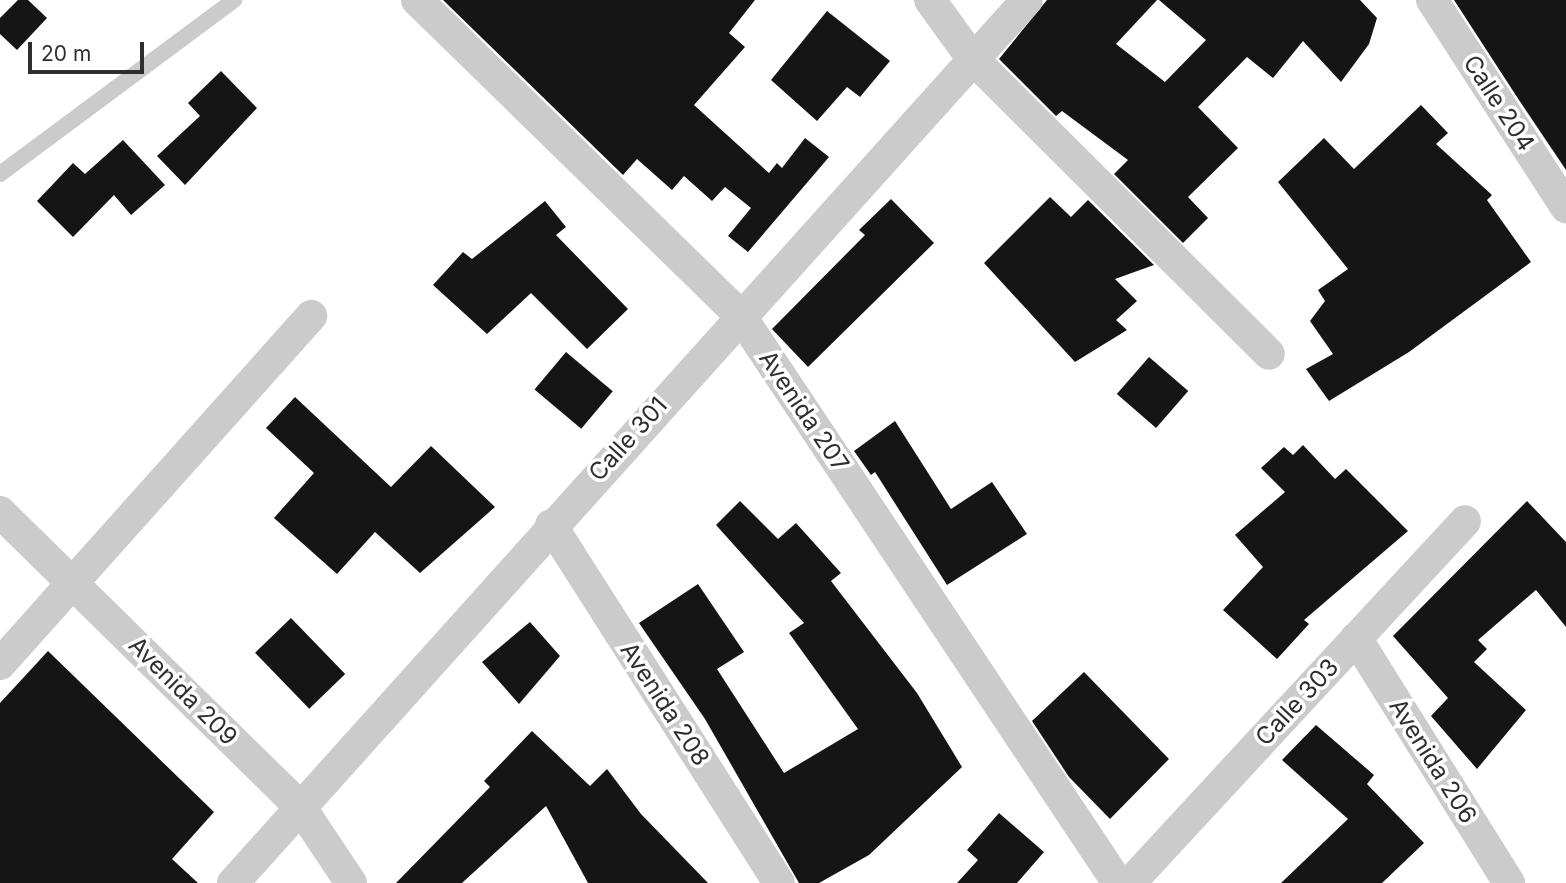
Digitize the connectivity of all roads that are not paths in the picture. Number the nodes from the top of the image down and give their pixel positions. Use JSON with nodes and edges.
{"nodes":[{"id":1,"x":234,"y":0,"type":"edge"},
{"id":2,"x":417,"y":0,"type":"edge"},
{"id":3,"x":930,"y":0,"type":"edge"},
{"id":4,"x":1027,"y":0,"type":"edge"},
{"id":5,"x":1432,"y":0,"type":"edge"},
{"id":6,"x":972,"y":58,"type":"junction"},
{"id":7,"x":0,"y":174,"type":"edge"},
{"id":8,"x":1566,"y":206,"type":"edge"},
{"id":9,"x":740,"y":315,"type":"junction"},
{"id":10,"x":311,"y":316,"type":"dead end"},
{"id":11,"x":1269,"y":354,"type":"dead end"},
{"id":12,"x":0,"y":512,"type":"edge"},
{"id":13,"x":1465,"y":521,"type":"dead end"},
{"id":14,"x":551,"y":524,"type":"junction"},
{"id":15,"x":72,"y":579,"type":"junction"},
{"id":16,"x":1356,"y":638,"type":"junction"},
{"id":17,"x":0,"y":664,"type":"edge"},
{"id":18,"x":301,"y":808,"type":"junction"},
{"id":19,"x":233,"y":883,"type":"edge"},
{"id":20,"x":351,"y":883,"type":"edge"},
{"id":21,"x":779,"y":883,"type":"edge"},
{"id":22,"x":1118,"y":883,"type":"edge"},
{"id":23,"x":1130,"y":883,"type":"edge"},
{"id":24,"x":1509,"y":883,"type":"edge"}],
"edges":[{"from":1,"to":7,"type":"lane"},
{"from":2,"to":9,"type":"street","name":"Avenida 207"},
{"from":3,"to":6,"type":"street"},
{"from":4,"to":6,"type":"street","name":"Calle 301"},
{"from":5,"to":8,"type":"street","name":"Calle 204"},
{"from":6,"to":9,"type":"street","name":"Calle 301"},
{"from":6,"to":11,"type":"street"},
{"from":9,"to":14,"type":"street","name":"Calle 301"},
{"from":9,"to":22,"type":"street","name":"Avenida 207"},
{"from":10,"to":15,"type":"street"},
{"from":12,"to":15,"type":"street","name":"Avenida 209"},
{"from":13,"to":16,"type":"street","name":"Calle 303"},
{"from":14,"to":18,"type":"street","name":"Calle 301"},
{"from":14,"to":21,"type":"street","name":"Avenida 208"},
{"from":15,"to":17,"type":"street"},
{"from":15,"to":18,"type":"street","name":"Avenida 209"},
{"from":16,"to":23,"type":"street","name":"Calle 303"},
{"from":16,"to":24,"type":"street","name":"Avenida 206"},
{"from":18,"to":19,"type":"street","name":"Calle 301"},
{"from":18,"to":20,"type":"street","name":"Avenida 209"}]}
